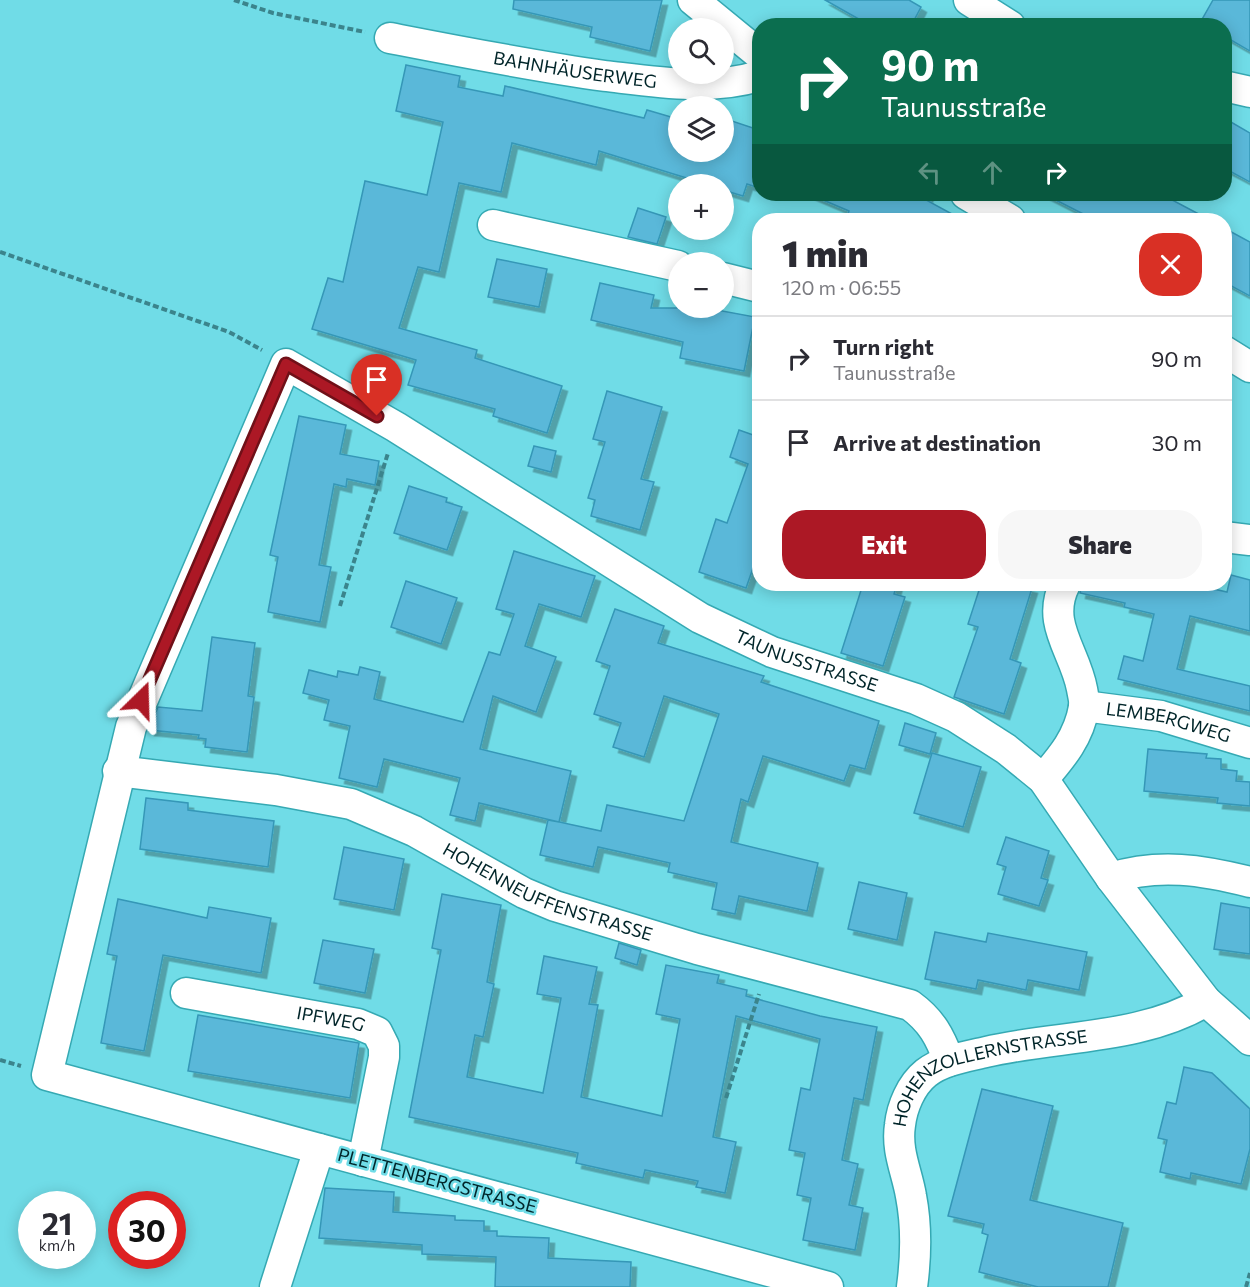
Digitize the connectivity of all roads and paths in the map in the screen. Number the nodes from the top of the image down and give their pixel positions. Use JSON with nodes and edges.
{"nodes":[{"id":1,"x":234,"y":0,"type":"edge"},
{"id":2,"x":693,"y":0,"type":"edge"},
{"id":3,"x":969,"y":0,"type":"edge"},
{"id":4,"x":997,"y":18,"type":"edge"},
{"id":5,"x":390,"y":38,"type":"joint"},
{"id":6,"x":752,"y":48,"type":"edge"},
{"id":7,"x":752,"y":78,"type":"edge"},
{"id":8,"x":1232,"y":88,"type":"edge"},
{"id":9,"x":1250,"y":92,"type":"edge"},
{"id":10,"x":978,"y":201,"type":"edge"},
{"id":11,"x":998,"y":213,"type":"edge"},
{"id":12,"x":493,"y":225,"type":"dead end"},
{"id":13,"x":0,"y":252,"type":"edge"},
{"id":14,"x":668,"y":264,"type":"edge"},
{"id":15,"x":734,"y":281,"type":"edge"},
{"id":16,"x":752,"y":285,"type":"edge"},
{"id":17,"x":1232,"y":356,"type":"edge"},
{"id":18,"x":286,"y":364,"type":"junction"},
{"id":19,"x":1250,"y":367,"type":"edge"},
{"id":20,"x":396,"y":427,"type":"junction"},
{"id":21,"x":1232,"y":538,"type":"edge"},
{"id":22,"x":1250,"y":540,"type":"edge"},
{"id":23,"x":1061,"y":591,"type":"edge"},
{"id":24,"x":340,"y":606,"type":"dead end"},
{"id":25,"x":1084,"y":706,"type":"junction"},
{"id":26,"x":1250,"y":743,"type":"edge"},
{"id":27,"x":118,"y":771,"type":"junction"},
{"id":28,"x":1043,"y":779,"type":"junction"},
{"id":29,"x":1111,"y":878,"type":"junction"},
{"id":30,"x":1250,"y":882,"type":"edge"},
{"id":31,"x":767,"y":967,"type":"junction"},
{"id":32,"x":186,"y":993,"type":"dead end"},
{"id":33,"x":1206,"y":1001,"type":"junction"},
{"id":34,"x":1250,"y":1040,"type":"edge"},
{"id":35,"x":949,"y":1061,"type":"junction"},
{"id":36,"x":726,"y":1098,"type":"dead end"},
{"id":37,"x":319,"y":1149,"type":"junction"},
{"id":38,"x":363,"y":1161,"type":"junction"},
{"id":39,"x":1250,"y":1273,"type":"edge"},
{"id":40,"x":275,"y":1287,"type":"edge"},
{"id":41,"x":828,"y":1287,"type":"edge"},
{"id":42,"x":912,"y":1287,"type":"edge"},
{"id":43,"x":1246,"y":1287,"type":"edge"}],
"edges":[{"from":1,"to":5,"type":"path"},
{"from":2,"to":6,"type":"street"},
{"from":3,"to":4,"type":"street"},
{"from":5,"to":7,"type":"street","name":"BAHNHÄUSERWEG"},
{"from":8,"to":9,"type":"street"},
{"from":10,"to":11,"type":"street"},
{"from":12,"to":14,"type":"street"},
{"from":13,"to":18,"type":"path"},
{"from":15,"to":16,"type":"street"},
{"from":17,"to":19,"type":"street"},
{"from":18,"to":20,"type":"street","name":"TAUNUSSTRASSE"},
{"from":18,"to":27,"type":"street"},
{"from":20,"to":24,"type":"path"},
{"from":20,"to":28,"type":"street","name":"TAUNUSSTRASSE"},
{"from":21,"to":22,"type":"street"},
{"from":23,"to":25,"type":"street"},
{"from":25,"to":26,"type":"street","name":"LEMBERGWEG"},
{"from":25,"to":28,"type":"street"},
{"from":27,"to":31,"type":"street","name":"HOHENNEUFFENSTRASSE"},
{"from":27,"to":37,"type":"street","name":"PLETTENBERGSTRASSE"},
{"from":28,"to":29,"type":"street","name":"TAUNUSSTRASSE"},
{"from":29,"to":30,"type":"street"},
{"from":29,"to":33,"type":"street","name":"TAUNUSSTRASSE"},
{"from":31,"to":35,"type":"street","name":"HOHENNEUFFENSTRASSE"},
{"from":31,"to":36,"type":"path"},
{"from":32,"to":38,"type":"street","name":"IPFWEG"},
{"from":33,"to":34,"type":"street","name":"TAUNUSSTRASSE"},
{"from":33,"to":35,"type":"street","name":"HOHENZOLLERNSTRASSE"},
{"from":35,"to":42,"type":"street","name":"HOHENZOLLERNSTRASSE"},
{"from":37,"to":38,"type":"street","name":"PLETTENBERGSTRASSE"},
{"from":37,"to":40,"type":"street"},
{"from":38,"to":41,"type":"street","name":"PLETTENBERGSTRASSE"},
{"from":39,"to":43,"type":"path"}]}
